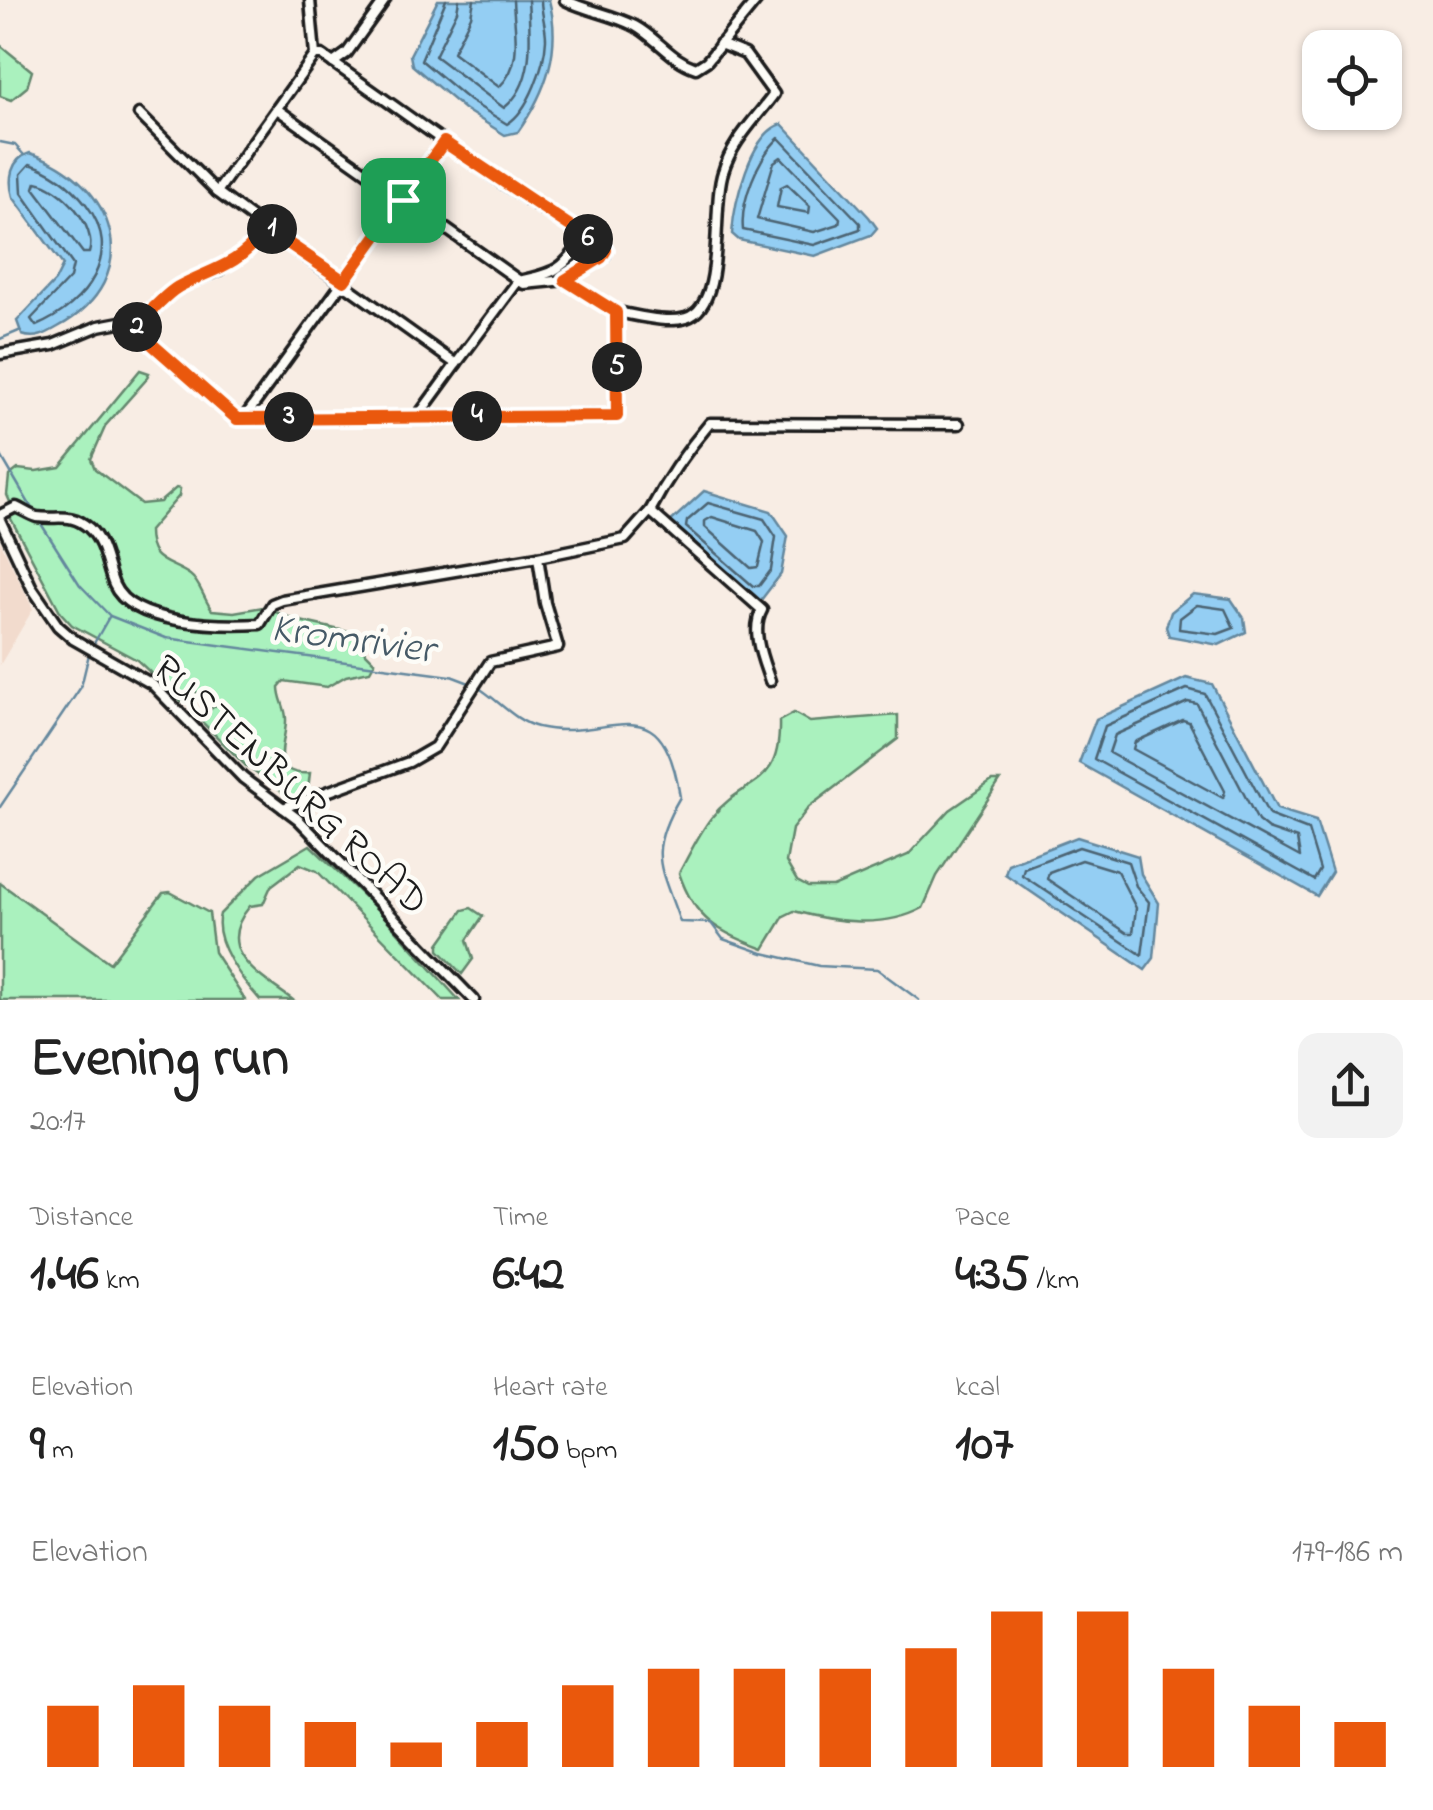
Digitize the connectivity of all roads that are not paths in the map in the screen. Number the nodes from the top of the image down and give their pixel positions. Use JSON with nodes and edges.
{"nodes":[{"id":1,"x":310,"y":0,"type":"edge"},
{"id":2,"x":385,"y":0,"type":"edge"},
{"id":3,"x":757,"y":0,"type":"edge"},
{"id":4,"x":573,"y":2,"type":"edge"},
{"id":5,"x":720,"y":44,"type":"junction"},
{"id":6,"x":315,"y":55,"type":"junction"},
{"id":7,"x":333,"y":63,"type":"junction"},
{"id":8,"x":277,"y":109,"type":"junction"},
{"id":9,"x":139,"y":114,"type":"dead end"},
{"id":10,"x":444,"y":142,"type":"junction"},
{"id":11,"x":217,"y":192,"type":"junction"},
{"id":12,"x":403,"y":200,"type":"junction"},
{"id":13,"x":260,"y":224,"type":"junction"},
{"id":14,"x":585,"y":237,"type":"junction"},
{"id":15,"x":518,"y":280,"type":"junction"},
{"id":16,"x":565,"y":280,"type":"junction"},
{"id":17,"x":344,"y":281,"type":"junction"},
{"id":18,"x":616,"y":312,"type":"junction"},
{"id":19,"x":133,"y":321,"type":"junction"},
{"id":20,"x":0,"y":354,"type":"edge"},
{"id":21,"x":456,"y":364,"type":"junction"},
{"id":22,"x":418,"y":416,"type":"junction"},
{"id":23,"x":245,"y":417,"type":"junction"},
{"id":24,"x":960,"y":424,"type":"dead end"},
{"id":25,"x":650,"y":511,"type":"junction"},
{"id":26,"x":0,"y":517,"type":"edge"},
{"id":27,"x":538,"y":557,"type":"junction"},
{"id":28,"x":770,"y":681,"type":"dead end"},
{"id":29,"x":284,"y":808,"type":"junction"},
{"id":30,"x":474,"y":1000,"type":"edge"}],
"edges":[{"from":1,"to":6,"type":"street"},
{"from":2,"to":7,"type":"street"},
{"from":3,"to":5,"type":"street"},
{"from":4,"to":5,"type":"street"},
{"from":5,"to":18,"type":"street"},
{"from":6,"to":7,"type":"street"},
{"from":6,"to":8,"type":"street"},
{"from":7,"to":10,"type":"street"},
{"from":8,"to":11,"type":"street"},
{"from":8,"to":12,"type":"street"},
{"from":9,"to":11,"type":"street"},
{"from":10,"to":12,"type":"street"},
{"from":10,"to":14,"type":"street"},
{"from":11,"to":13,"type":"street"},
{"from":12,"to":15,"type":"street"},
{"from":12,"to":17,"type":"street"},
{"from":13,"to":17,"type":"street"},
{"from":13,"to":19,"type":"street"},
{"from":14,"to":15,"type":"street"},
{"from":14,"to":16,"type":"street"},
{"from":15,"to":16,"type":"street"},
{"from":15,"to":21,"type":"street"},
{"from":16,"to":18,"type":"street"},
{"from":17,"to":21,"type":"street"},
{"from":17,"to":23,"type":"street"},
{"from":18,"to":22,"type":"street"},
{"from":19,"to":20,"type":"street"},
{"from":19,"to":23,"type":"street"},
{"from":21,"to":22,"type":"street"},
{"from":22,"to":23,"type":"street"},
{"from":24,"to":25,"type":"street"},
{"from":25,"to":27,"type":"street"},
{"from":25,"to":28,"type":"street"},
{"from":26,"to":27,"type":"street"},
{"from":26,"to":29,"type":"street","name":"RUSTENBURG ROAD"},
{"from":27,"to":29,"type":"street"},
{"from":29,"to":30,"type":"street","name":"RUSTENBURG ROAD"}]}
